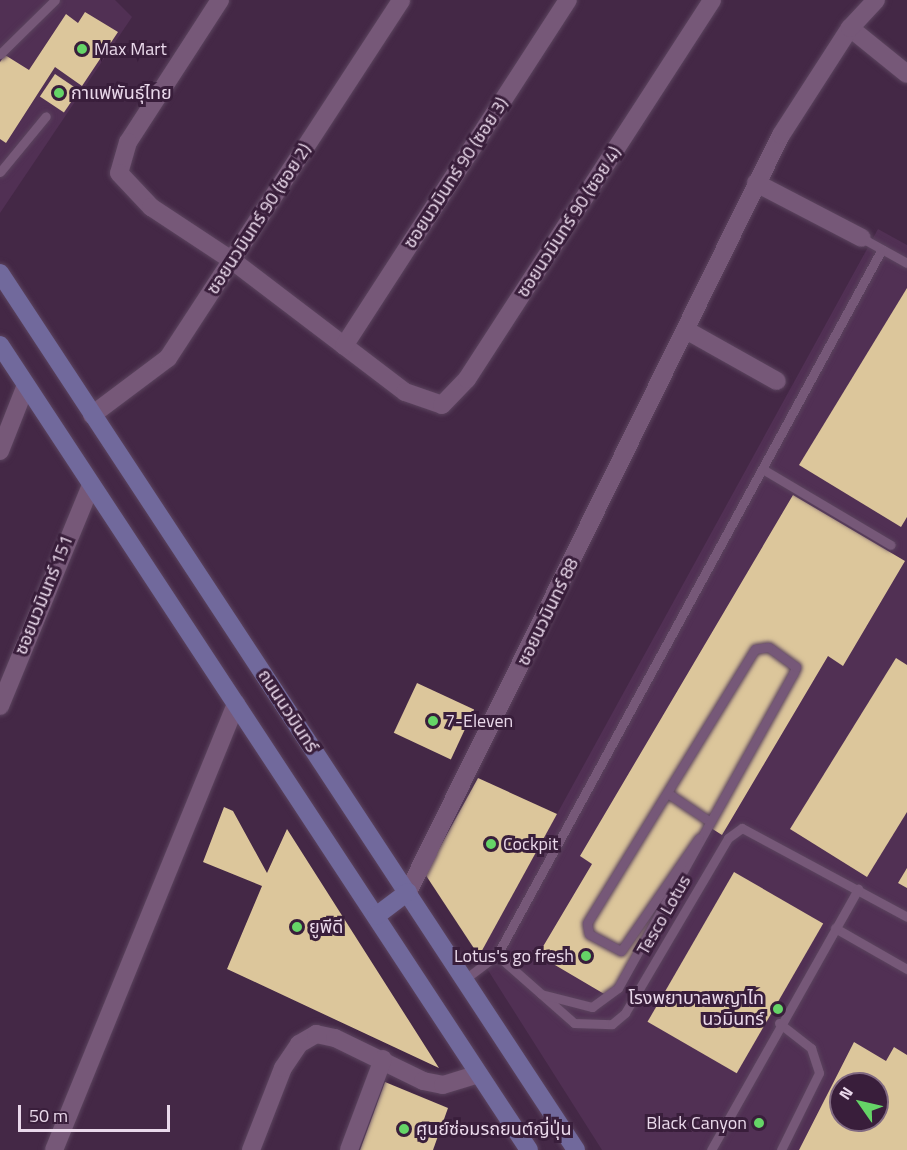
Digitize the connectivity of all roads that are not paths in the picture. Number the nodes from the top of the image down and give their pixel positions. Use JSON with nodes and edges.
{"nodes":[{"id":1,"x":55,"y":0,"type":"edge"},
{"id":2,"x":220,"y":0,"type":"edge"},
{"id":3,"x":401,"y":0,"type":"edge"},
{"id":4,"x":568,"y":0,"type":"edge"},
{"id":5,"x":712,"y":0,"type":"edge"},
{"id":6,"x":876,"y":0,"type":"edge"},
{"id":7,"x":850,"y":28,"type":"junction"},
{"id":8,"x":0,"y":54,"type":"edge"},
{"id":9,"x":907,"y":74,"type":"edge"},
{"id":10,"x":46,"y":116,"type":"dead end"},
{"id":11,"x":0,"y":172,"type":"edge"},
{"id":12,"x":756,"y":183,"type":"junction"},
{"id":13,"x":862,"y":238,"type":"joint"},
{"id":14,"x":882,"y":249,"type":"junction"},
{"id":15,"x":233,"y":261,"type":"junction"},
{"id":16,"x":907,"y":263,"type":"edge"},
{"id":17,"x":0,"y":273,"type":"edge"},
{"id":18,"x":686,"y":330,"type":"junction"},
{"id":19,"x":0,"y":345,"type":"edge"},
{"id":20,"x":344,"y":346,"type":"junction"},
{"id":21,"x":777,"y":381,"type":"dead end"},
{"id":22,"x":26,"y":385,"type":"junction"},
{"id":23,"x":92,"y":415,"type":"junction"},
{"id":24,"x":0,"y":451,"type":"edge"},
{"id":25,"x":764,"y":470,"type":"junction"},
{"id":26,"x":91,"y":485,"type":"junction"},
{"id":27,"x":891,"y":545,"type":"dead end"},
{"id":28,"x":236,"y":704,"type":"junction"},
{"id":29,"x":0,"y":706,"type":"edge"},
{"id":30,"x":669,"y":794,"type":"junction"},
{"id":31,"x":709,"y":821,"type":"junction"},
{"id":32,"x":699,"y":838,"type":"junction"},
{"id":33,"x":858,"y":889,"type":"junction"},
{"id":34,"x":408,"y":892,"type":"junction"},
{"id":35,"x":376,"y":916,"type":"junction"},
{"id":36,"x":907,"y":917,"type":"edge"},
{"id":37,"x":835,"y":928,"type":"junction"},
{"id":38,"x":497,"y":955,"type":"junction"},
{"id":39,"x":907,"y":969,"type":"edge"},
{"id":40,"x":465,"y":980,"type":"junction"},
{"id":41,"x":542,"y":994,"type":"junction"},
{"id":42,"x":779,"y":1023,"type":"junction"},
{"id":43,"x":383,"y":1059,"type":"junction"},
{"id":44,"x":478,"y":1074,"type":"junction"},
{"id":45,"x":54,"y":1150,"type":"edge"},
{"id":46,"x":251,"y":1150,"type":"edge"},
{"id":47,"x":349,"y":1150,"type":"edge"},
{"id":48,"x":529,"y":1150,"type":"edge"},
{"id":49,"x":576,"y":1150,"type":"edge"},
{"id":50,"x":711,"y":1150,"type":"edge"},
{"id":51,"x":781,"y":1150,"type":"edge"}],
"edges":[{"from":1,"to":8,"type":"lane"},
{"from":2,"to":15,"type":"street"},
{"from":3,"to":15,"type":"street","name":"ซอยนวมินทร์ 90 (ซอย 2)"},
{"from":4,"to":20,"type":"street","name":"ซอยนวมินทร์ 90 (ซอย 3)"},
{"from":5,"to":20,"type":"street","name":"ซอยนวมินทร์ 90 (ซอย 4)"},
{"from":6,"to":7,"type":"street","name":"ซอยนวมินทร์ 88"},
{"from":7,"to":9,"type":"street"},
{"from":7,"to":12,"type":"street","name":"ซอยนวมินทร์ 88"},
{"from":10,"to":11,"type":"lane"},
{"from":12,"to":13,"type":"street"},
{"from":12,"to":18,"type":"street","name":"ซอยนวมินทร์ 88"},
{"from":13,"to":14,"type":"lane"},
{"from":14,"to":16,"type":"lane"},
{"from":14,"to":25,"type":"lane"},
{"from":15,"to":20,"type":"street"},
{"from":15,"to":23,"type":"street","name":"ซอยนวมินทร์ 90 (ซอย 2)"},
{"from":17,"to":23,"type":"main road","name":"ถนนนวมินทร์"},
{"from":18,"to":21,"type":"street"},
{"from":18,"to":34,"type":"street","name":"ซอยนวมินทร์ 88"},
{"from":19,"to":22,"type":"main road"},
{"from":22,"to":24,"type":"street"},
{"from":22,"to":26,"type":"main road"},
{"from":23,"to":34,"type":"main road","name":"ถนนนวมินทร์"},
{"from":25,"to":27,"type":"lane"},
{"from":25,"to":38,"type":"lane"},
{"from":26,"to":28,"type":"main road"},
{"from":26,"to":29,"type":"street","name":"ซอยนวมินทร์ 151"},
{"from":28,"to":35,"type":"main road"},
{"from":28,"to":45,"type":"street"},
{"from":30,"to":31,"type":"lane"},
{"from":30,"to":31,"type":"lane"},
{"from":30,"to":32,"type":"lane"},
{"from":31,"to":32,"type":"lane"},
{"from":32,"to":41,"type":"lane"},
{"from":33,"to":36,"type":"lane","name":"Tesco Lotus"},
{"from":33,"to":37,"type":"lane"},
{"from":33,"to":41,"type":"lane","name":"Tesco Lotus"},
{"from":34,"to":35,"type":"main road"},
{"from":34,"to":40,"type":"main road","name":"ถนนนวมินทร์"},
{"from":35,"to":44,"type":"main road"},
{"from":37,"to":39,"type":"lane"},
{"from":37,"to":42,"type":"lane"},
{"from":38,"to":40,"type":"lane"},
{"from":38,"to":41,"type":"lane","name":"Tesco Lotus"},
{"from":40,"to":49,"type":"main road","name":"ถนนนวมินทร์"},
{"from":42,"to":50,"type":"lane"},
{"from":42,"to":51,"type":"lane"},
{"from":43,"to":44,"type":"street"},
{"from":43,"to":46,"type":"street"},
{"from":43,"to":47,"type":"street"},
{"from":44,"to":48,"type":"main road"}]}
